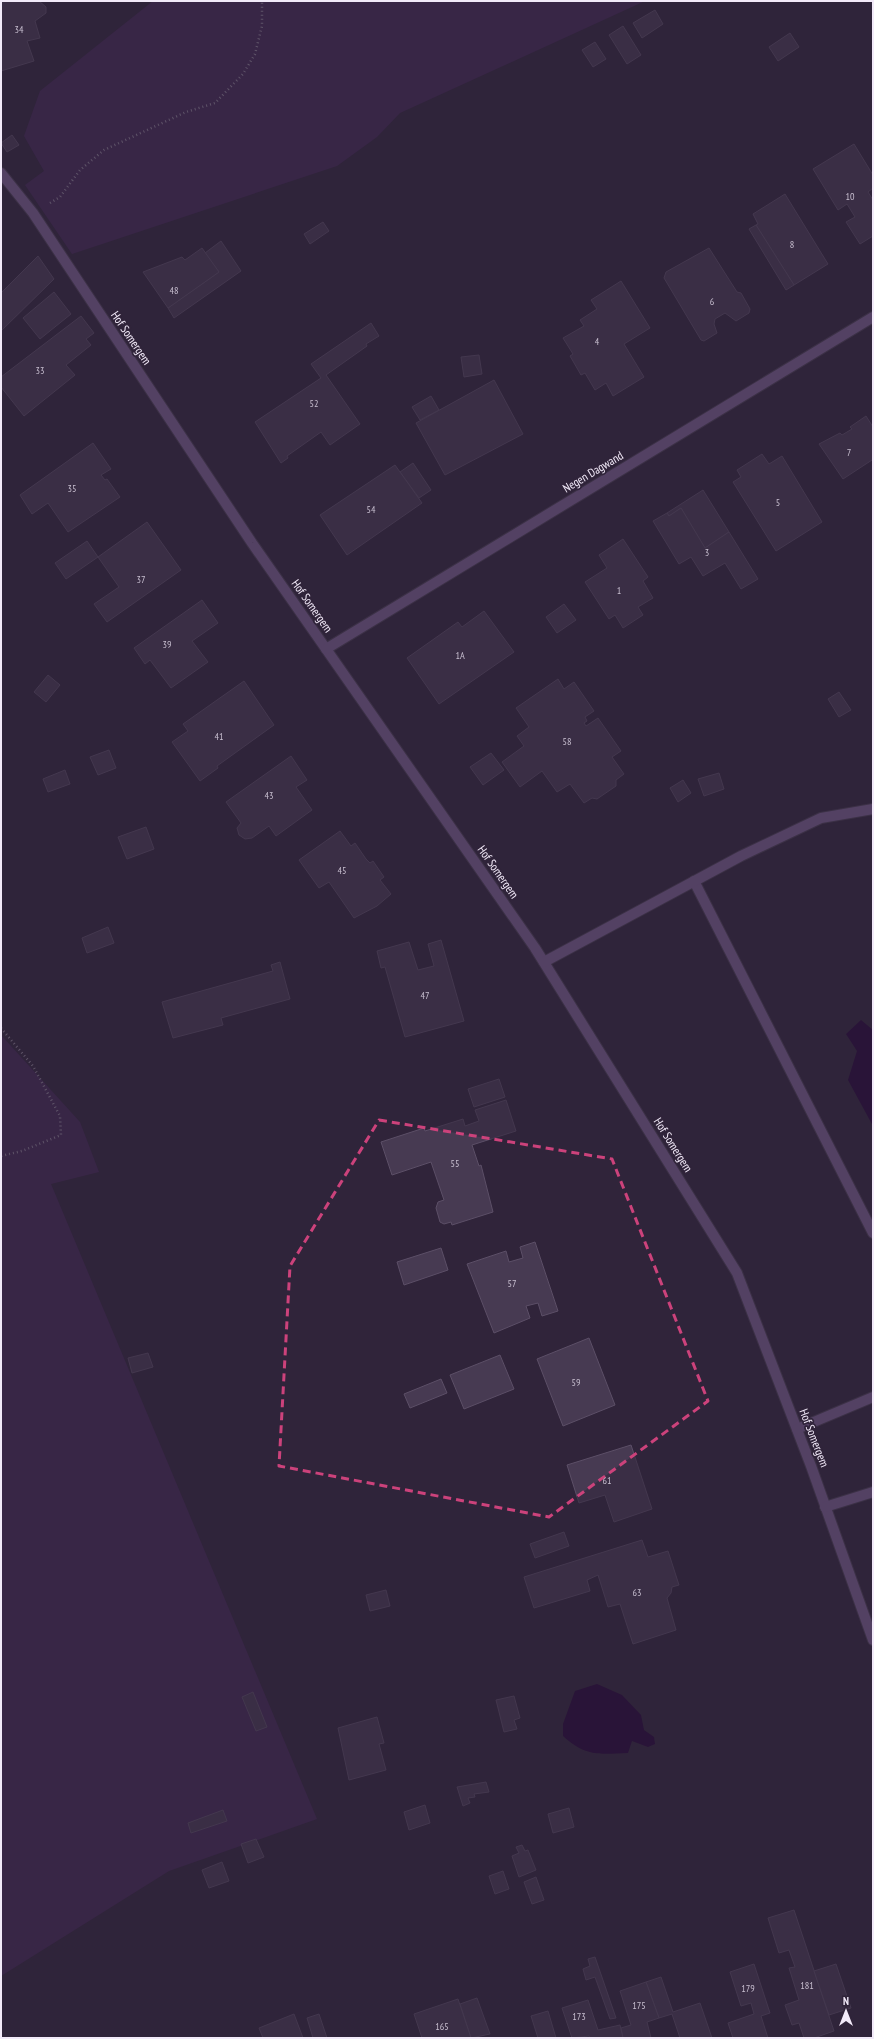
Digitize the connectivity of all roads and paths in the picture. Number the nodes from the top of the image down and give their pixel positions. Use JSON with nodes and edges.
{"nodes":[{"id":1,"x":262,"y":1,"type":"edge"},
{"id":2,"x":1,"y":173,"type":"edge"},
{"id":3,"x":33,"y":213,"type":"junction"},
{"id":4,"x":873,"y":317,"type":"edge"},
{"id":5,"x":326,"y":649,"type":"junction"},
{"id":6,"x":873,"y":809,"type":"edge"},
{"id":7,"x":694,"y":881,"type":"junction"},
{"id":8,"x":544,"y":962,"type":"junction"},
{"id":9,"x":1,"y":1028,"type":"edge"},
{"id":10,"x":1,"y":1156,"type":"edge"},
{"id":11,"x":873,"y":1233,"type":"edge"},
{"id":12,"x":873,"y":1397,"type":"edge"},
{"id":13,"x":796,"y":1429,"type":"junction"},
{"id":14,"x":873,"y":1492,"type":"edge"},
{"id":15,"x":826,"y":1507,"type":"junction"},
{"id":16,"x":873,"y":1640,"type":"edge"}],
"edges":[{"from":1,"to":3,"type":"path"},
{"from":2,"to":3,"type":"street","name":"Hof Somergem"},
{"from":3,"to":5,"type":"street","name":"Hof Somergem"},
{"from":4,"to":5,"type":"street","name":"Negen Dagwand"},
{"from":5,"to":8,"type":"street","name":"Hof Somergem"},
{"from":6,"to":7,"type":"street"},
{"from":7,"to":8,"type":"street"},
{"from":7,"to":11,"type":"street"},
{"from":8,"to":13,"type":"street","name":"Hof Somergem"},
{"from":9,"to":10,"type":"path"},
{"from":12,"to":13,"type":"street"},
{"from":13,"to":15,"type":"street","name":"Hof Somergem"},
{"from":14,"to":15,"type":"street"},
{"from":15,"to":16,"type":"street","name":"Hof Somergem"}]}
